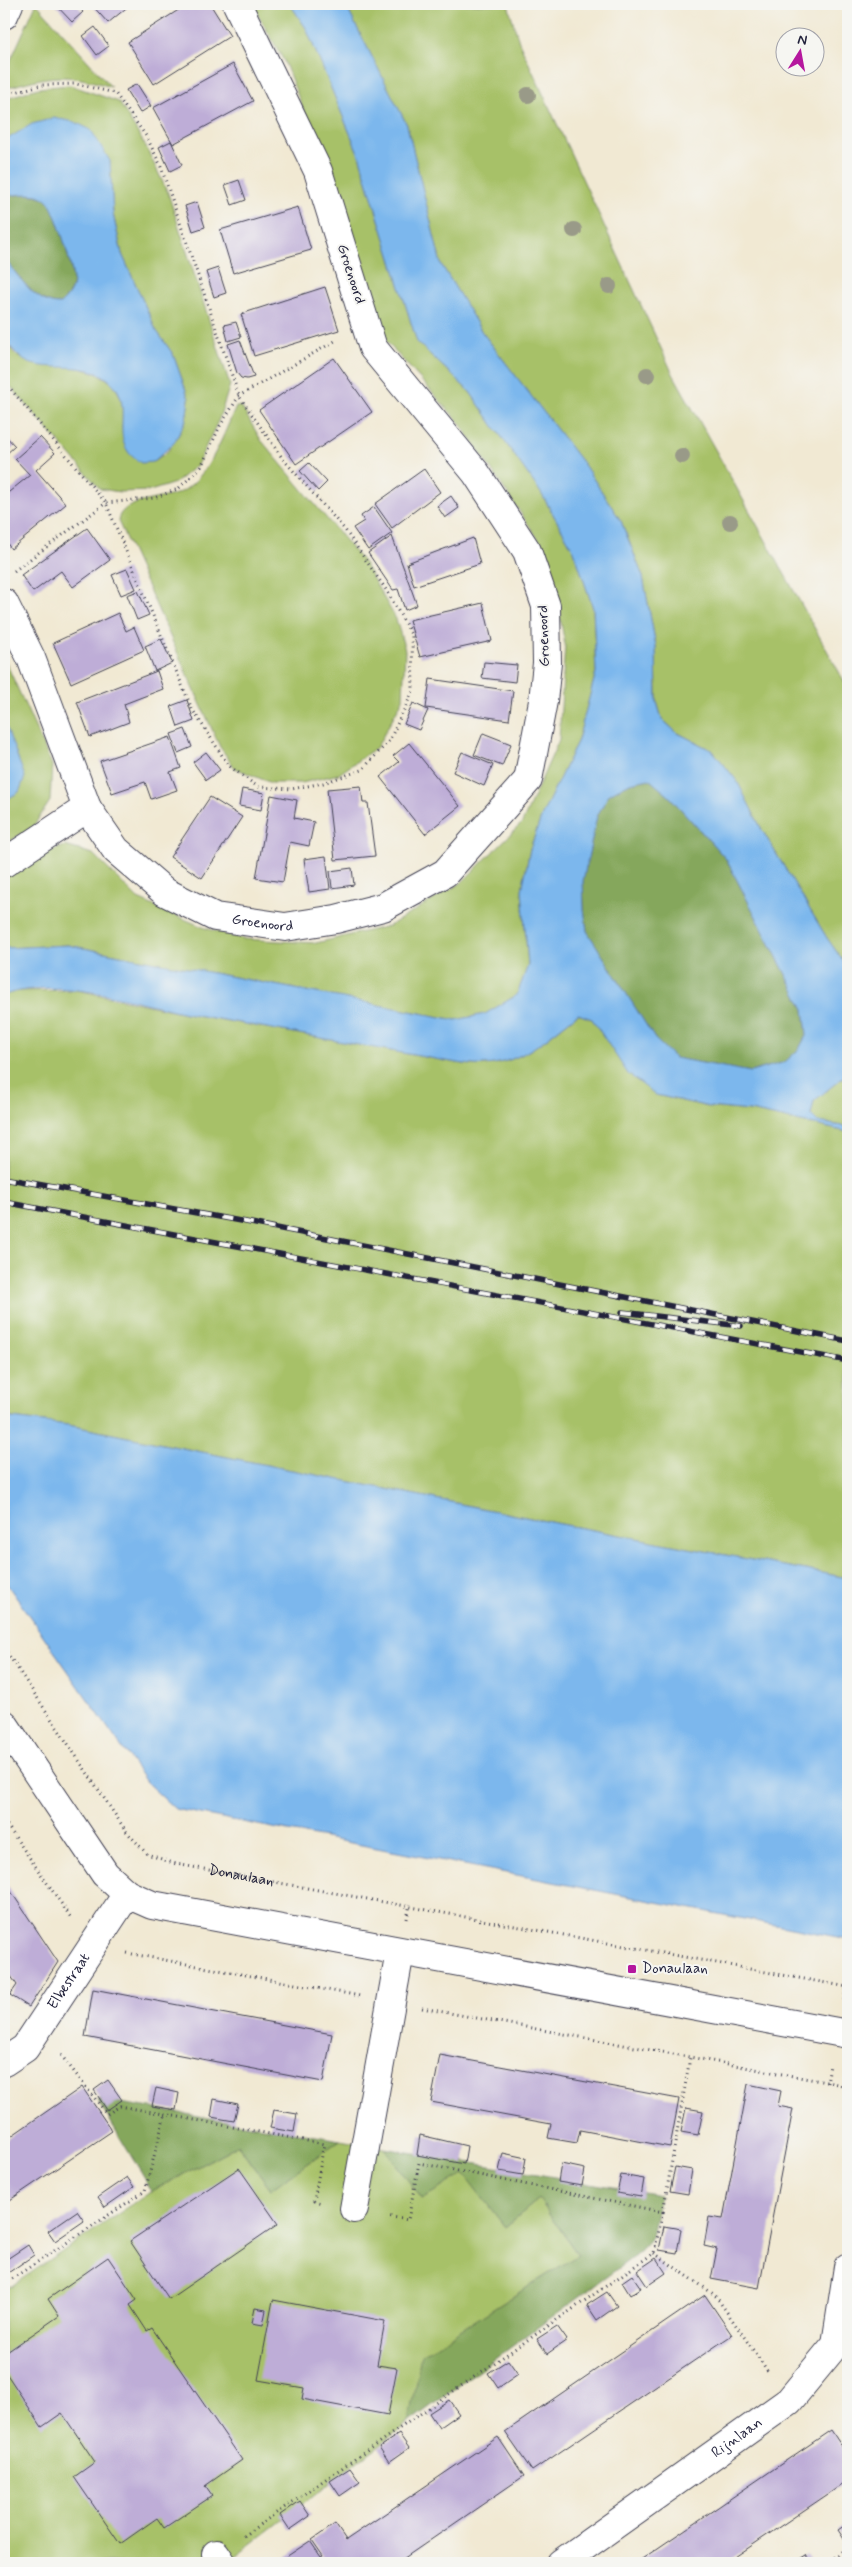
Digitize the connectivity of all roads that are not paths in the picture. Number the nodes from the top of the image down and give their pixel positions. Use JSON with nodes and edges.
{"nodes":[{"id":1,"x":9,"y":4,"type":"edge"},
{"id":2,"x":237,"y":4,"type":"edge"},
{"id":3,"x":4,"y":15,"type":"edge"},
{"id":4,"x":4,"y":603,"type":"edge"},
{"id":5,"x":87,"y":808,"type":"junction"},
{"id":6,"x":4,"y":863,"type":"edge"},
{"id":7,"x":4,"y":1724,"type":"edge"},
{"id":8,"x":127,"y":1894,"type":"junction"},
{"id":9,"x":400,"y":1952,"type":"junction"},
{"id":10,"x":848,"y":2034,"type":"edge"},
{"id":11,"x":4,"y":2062,"type":"edge"},
{"id":12,"x":354,"y":2209,"type":"road end"},
{"id":13,"x":848,"y":2267,"type":"edge"},
{"id":14,"x":842,"y":2353,"type":"edge"},
{"id":15,"x":561,"y":2563,"type":"edge"}],
"edges":[{"from":1,"to":3,"type":"street"},
{"from":2,"to":5,"type":"street","name":"Groenoord"},
{"from":4,"to":5,"type":"street","name":"Groenoord"},
{"from":5,"to":6,"type":"street"},
{"from":7,"to":8,"type":"street"},
{"from":8,"to":9,"type":"street"},
{"from":8,"to":11,"type":"street","name":"Elbestraat"},
{"from":9,"to":10,"type":"street"},
{"from":9,"to":12,"type":"street"},
{"from":13,"to":14,"type":"street","name":"Rijnlaan"},
{"from":14,"to":15,"type":"street","name":"Rijnlaan"}]}
